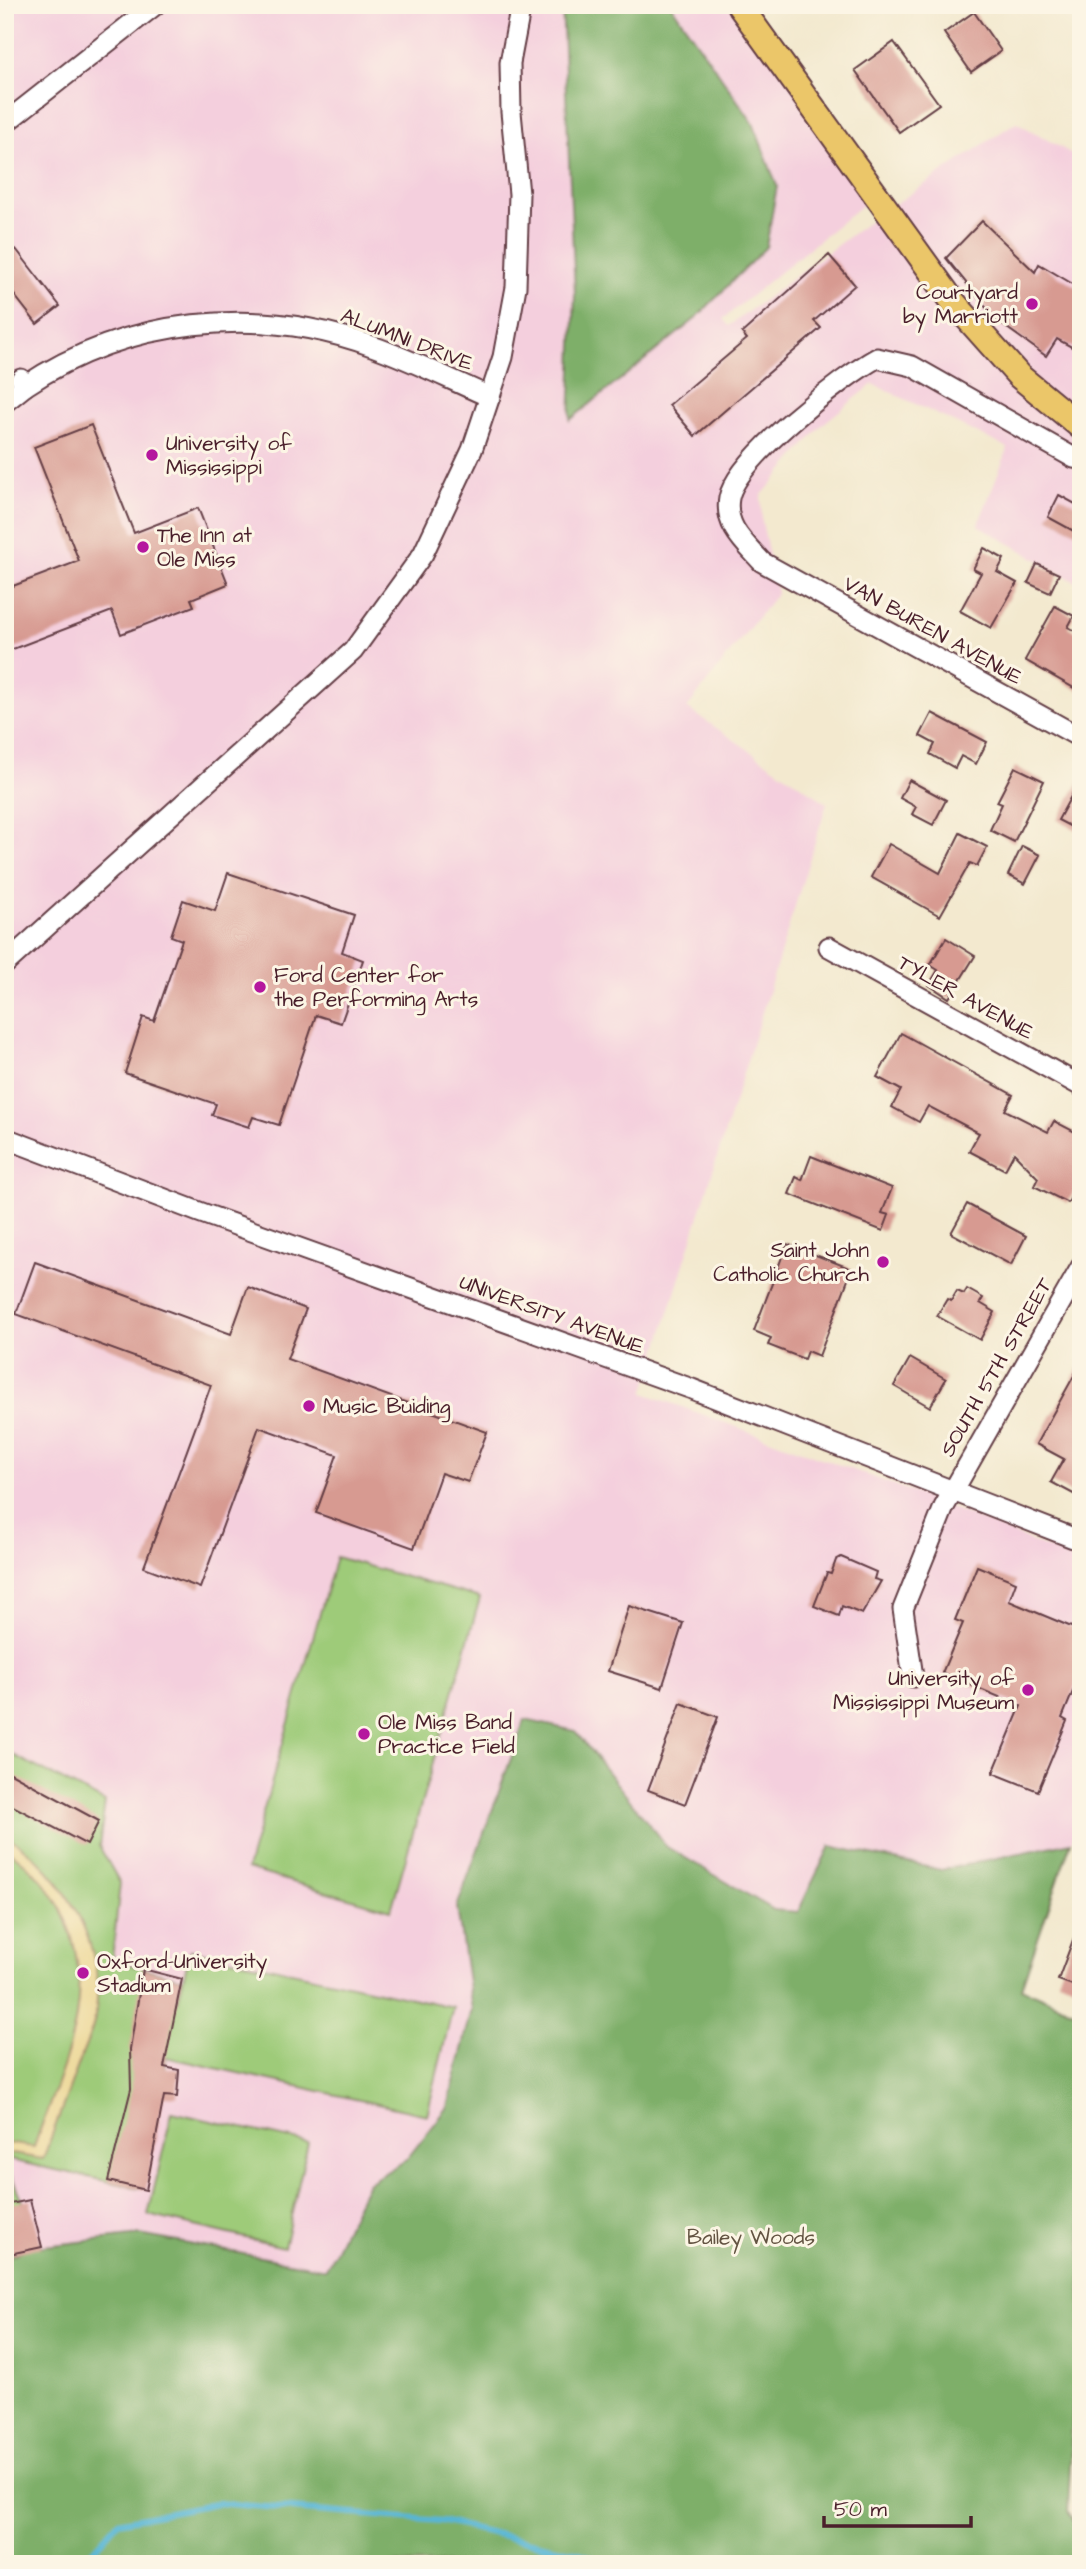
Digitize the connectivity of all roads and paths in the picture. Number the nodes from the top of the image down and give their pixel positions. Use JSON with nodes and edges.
{"nodes":[{"id":1,"x":155,"y":5,"type":"edge"},
{"id":2,"x":738,"y":5,"type":"edge"},
{"id":3,"x":519,"y":11,"type":"edge"},
{"id":4,"x":6,"y":127,"type":"edge"},
{"id":5,"x":490,"y":397,"type":"junction"},
{"id":6,"x":5,"y":402,"type":"edge"},
{"id":7,"x":1081,"y":427,"type":"edge"},
{"id":8,"x":1081,"y":459,"type":"edge"},
{"id":9,"x":1081,"y":738,"type":"edge"},
{"id":10,"x":829,"y":947,"type":"dead end"},
{"id":11,"x":5,"y":964,"type":"edge"},
{"id":12,"x":1081,"y":1086,"type":"edge"},
{"id":13,"x":7,"y":1142,"type":"edge"},
{"id":14,"x":1081,"y":1267,"type":"edge"},
{"id":15,"x":951,"y":1489,"type":"junction"},
{"id":16,"x":1081,"y":1541,"type":"edge"},
{"id":17,"x":913,"y":1677,"type":"dead end"}],
"edges":[{"from":1,"to":4,"type":"street"},
{"from":2,"to":7,"type":"main road"},
{"from":3,"to":5,"type":"street"},
{"from":5,"to":6,"type":"street","name":"ALUMNI DRIVE"},
{"from":5,"to":11,"type":"street"},
{"from":8,"to":9,"type":"street","name":"VAN BUREN AVENUE"},
{"from":10,"to":12,"type":"street","name":"TYLER AVENUE"},
{"from":13,"to":15,"type":"street","name":"UNIVERSITY AVENUE"},
{"from":14,"to":15,"type":"street","name":"SOUTH 5TH STREET"},
{"from":15,"to":16,"type":"street","name":"UNIVERSITY AVENUE"},
{"from":15,"to":17,"type":"street","name":"SOUTH 5TH STREET"}]}
